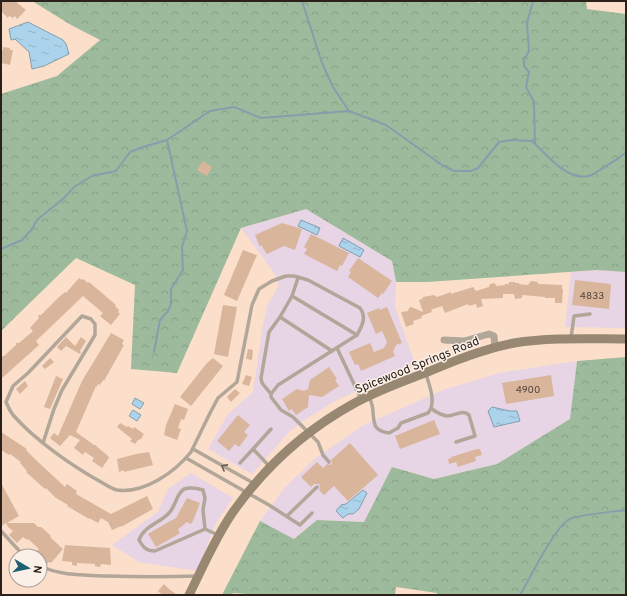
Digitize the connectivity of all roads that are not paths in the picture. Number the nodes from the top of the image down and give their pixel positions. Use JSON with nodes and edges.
{"nodes":[{"id":1,"x":298,"y":278,"type":"junction"},
{"id":2,"x":292,"y":296,"type":"junction"},
{"id":3,"x":590,"y":314,"type":"dead end"},
{"id":4,"x":280,"y":317,"type":"junction"},
{"id":5,"x":357,"y":334,"type":"junction"},
{"id":6,"x":626,"y":339,"type":"edge"},
{"id":7,"x":444,"y":340,"type":"dead end"},
{"id":8,"x":571,"y":340,"type":"junction"},
{"id":9,"x":337,"y":348,"type":"junction"},
{"id":10,"x":495,"y":348,"type":"junction"},
{"id":11,"x":332,"y":351,"type":"junction"},
{"id":12,"x":426,"y":373,"type":"junction"},
{"id":13,"x":271,"y":394,"type":"junction"},
{"id":14,"x":365,"y":398,"type":"junction"},
{"id":15,"x":432,"y":409,"type":"junction"},
{"id":16,"x":271,"y":429,"type":"dead end"},
{"id":17,"x":309,"y":432,"type":"junction"},
{"id":18,"x":456,"y":442,"type":"dead end"},
{"id":19,"x":43,"y":443,"type":"junction"},
{"id":20,"x":193,"y":449,"type":"junction"},
{"id":21,"x":253,"y":449,"type":"junction"},
{"id":22,"x":186,"y":458,"type":"junction"},
{"id":23,"x":329,"y":462,"type":"dead end"},
{"id":24,"x":240,"y":463,"type":"dead end"},
{"id":25,"x":270,"y":468,"type":"junction"},
{"id":26,"x":256,"y":485,"type":"junction"},
{"id":27,"x":316,"y":487,"type":"dead end"},
{"id":28,"x":248,"y":493,"type":"junction"},
{"id":29,"x":312,"y":514,"type":"dead end"},
{"id":30,"x":287,"y":516,"type":"junction"},
{"id":31,"x":204,"y":529,"type":"junction"},
{"id":32,"x":1,"y":531,"type":"edge"},
{"id":33,"x":219,"y":535,"type":"junction"},
{"id":34,"x":17,"y":548,"type":"edge"},
{"id":35,"x":48,"y":569,"type":"edge"},
{"id":36,"x":198,"y":576,"type":"junction"},
{"id":37,"x":189,"y":595,"type":"edge"}],
"edges":[{"from":1,"to":2,"type":"lane"},
{"from":1,"to":5,"type":"lane"},
{"from":1,"to":20,"type":"lane"},
{"from":2,"to":4,"type":"lane"},
{"from":2,"to":5,"type":"lane"},
{"from":3,"to":8,"type":"lane"},
{"from":4,"to":11,"type":"lane"},
{"from":4,"to":13,"type":"lane"},
{"from":5,"to":9,"type":"lane"},
{"from":6,"to":8,"type":"main road","name":"Spicewood Springs Road"},
{"from":7,"to":10,"type":"street"},
{"from":8,"to":10,"type":"main road","name":"Spicewood Springs Road"},
{"from":9,"to":11,"type":"lane"},
{"from":9,"to":14,"type":"lane"},
{"from":10,"to":12,"type":"main road","name":"Spicewood Springs Road"},
{"from":11,"to":13,"type":"lane"},
{"from":12,"to":14,"type":"main road","name":"Spicewood Springs Road"},
{"from":12,"to":15,"type":"lane"},
{"from":13,"to":17,"type":"lane"},
{"from":14,"to":15,"type":"lane"},
{"from":14,"to":17,"type":"main road","name":"Spicewood Springs Road"},
{"from":15,"to":18,"type":"lane"},
{"from":16,"to":21,"type":"lane"},
{"from":17,"to":23,"type":"lane"},
{"from":17,"to":25,"type":"main road","name":"Spicewood Springs Road"},
{"from":19,"to":19,"type":"lane"},
{"from":19,"to":22,"type":"lane"},
{"from":20,"to":22,"type":"lane"},
{"from":26,"to":20,"type":"lane","one_way":true},
{"from":21,"to":24,"type":"lane"},
{"from":21,"to":25,"type":"lane"},
{"from":22,"to":28,"type":"lane"},
{"from":25,"to":26,"type":"main road","name":"Spicewood Springs Road"},
{"from":26,"to":28,"type":"main road","name":"Spicewood Springs Road"},
{"from":27,"to":30,"type":"lane"},
{"from":28,"to":30,"type":"lane"},
{"from":28,"to":33,"type":"main road","name":"Spicewood Springs Road"},
{"from":29,"to":30,"type":"lane"},
{"from":31,"to":31,"type":"lane"},
{"from":31,"to":33,"type":"lane"},
{"from":32,"to":34,"type":"lane"},
{"from":33,"to":36,"type":"main road","name":"Spicewood Springs Road"},
{"from":35,"to":36,"type":"lane"},
{"from":36,"to":37,"type":"main road","name":"Spicewood Springs Road"}]}
